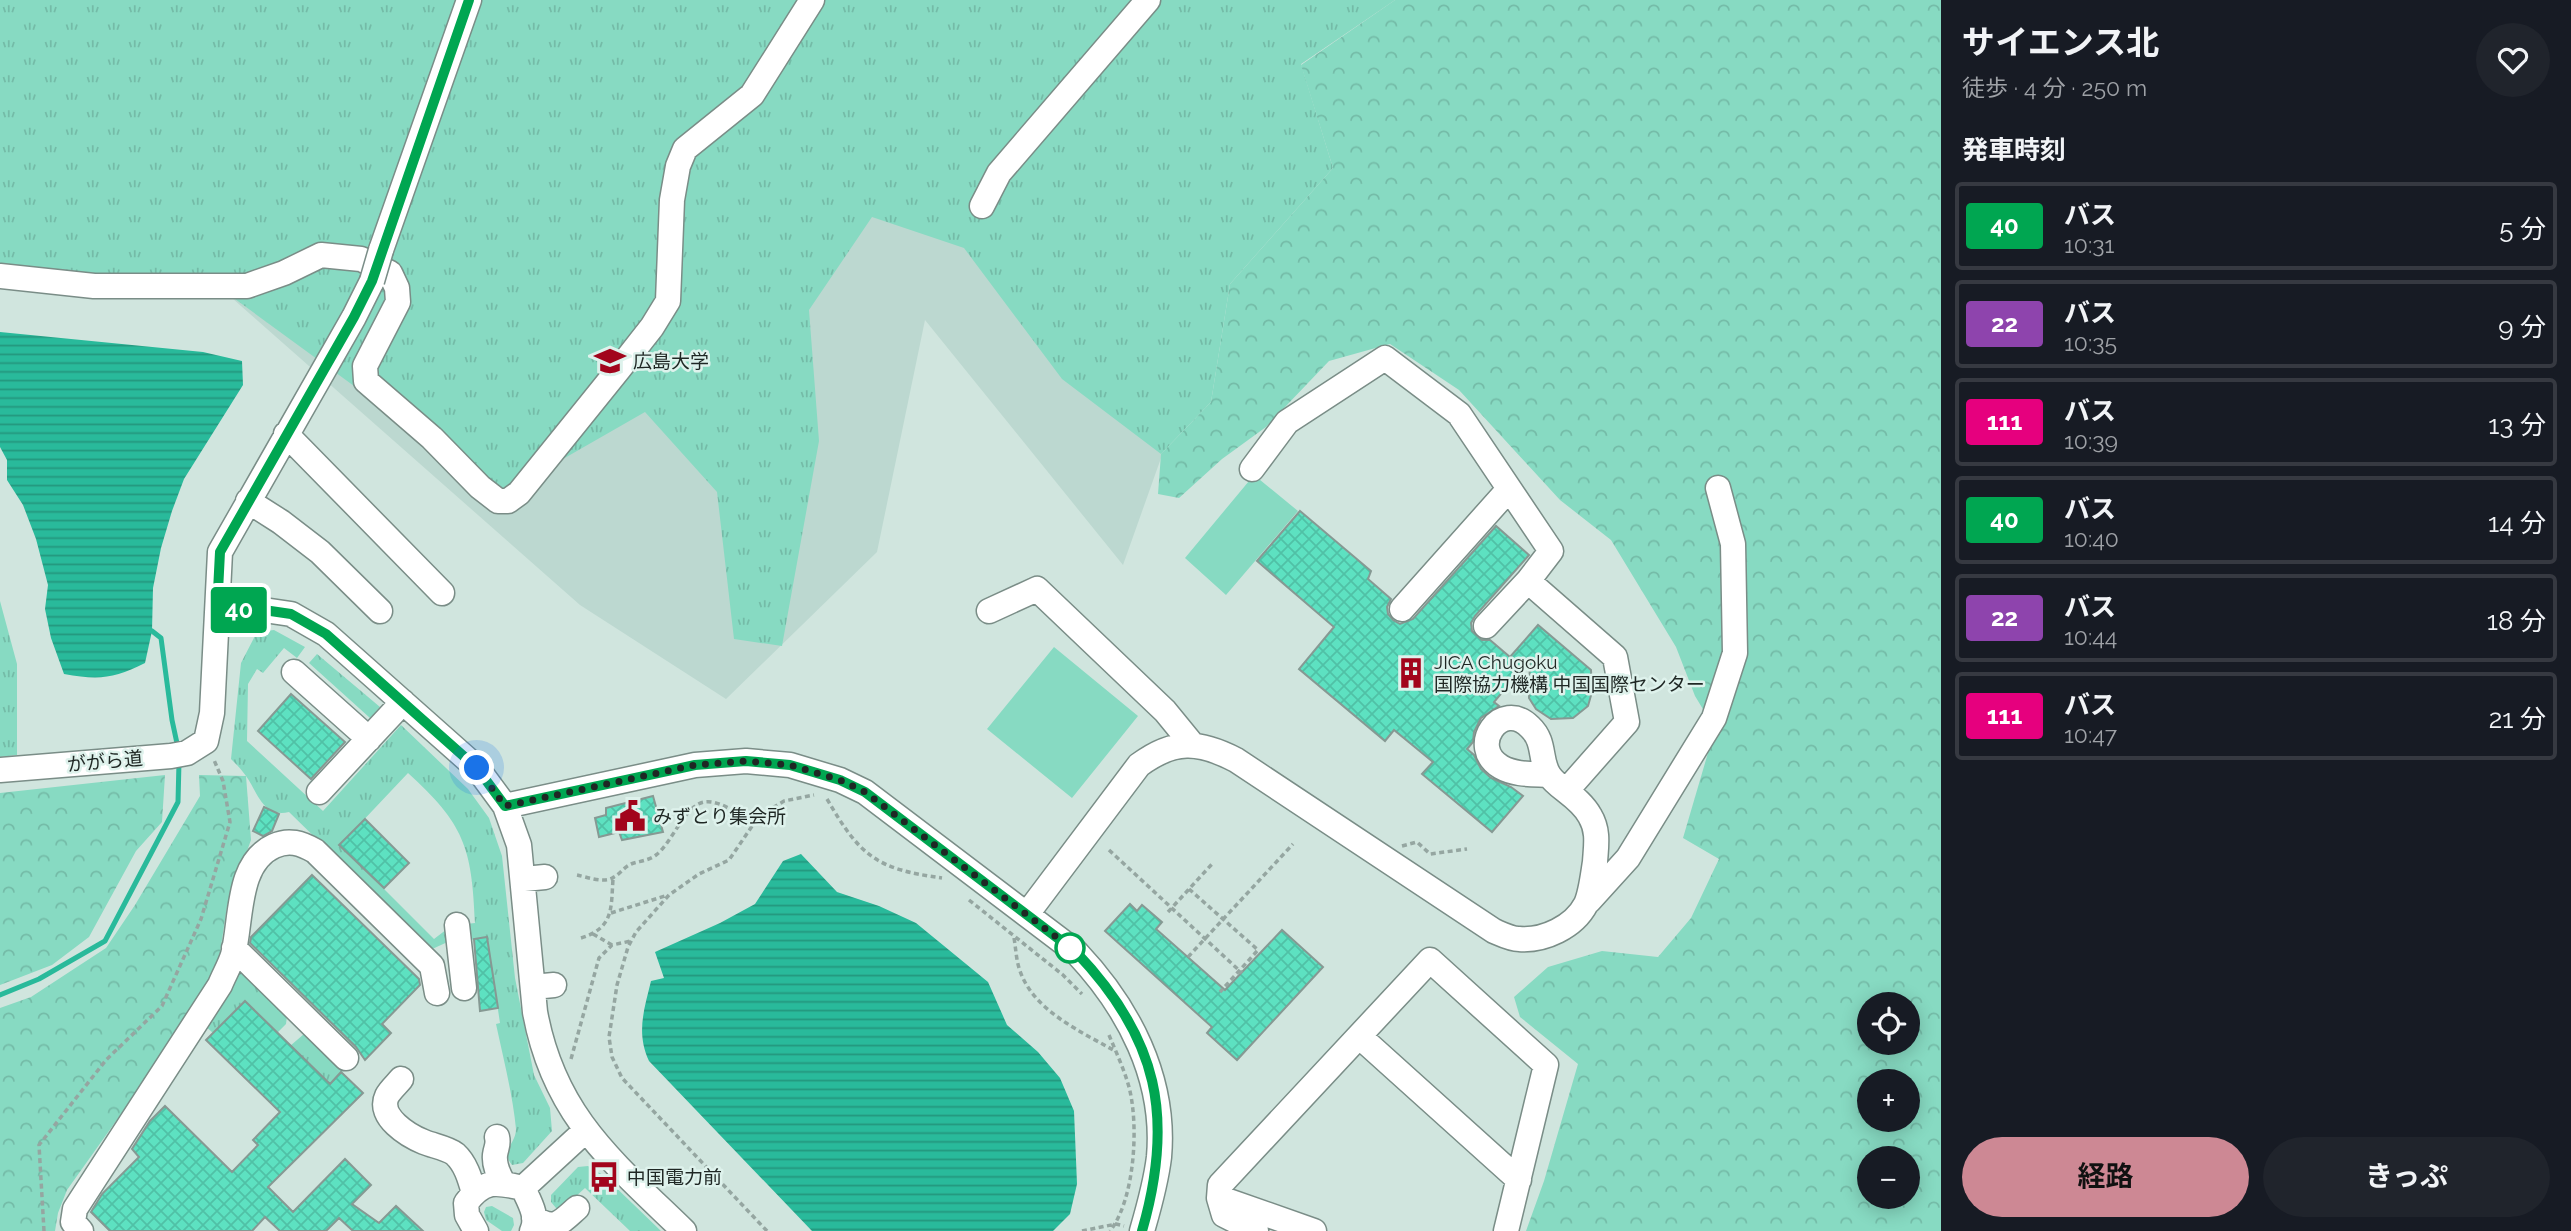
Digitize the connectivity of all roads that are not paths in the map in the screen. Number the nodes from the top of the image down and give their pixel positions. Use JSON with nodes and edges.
{"nodes":[{"id":1,"x":469,"y":0,"type":"edge"},
{"id":2,"x":812,"y":0,"type":"edge"},
{"id":3,"x":1148,"y":0,"type":"edge"},
{"id":4,"x":982,"y":206,"type":"dead end"},
{"id":5,"x":0,"y":276,"type":"edge"},
{"id":6,"x":286,"y":435,"type":"junction"},
{"id":7,"x":1252,"y":470,"type":"dead end"},
{"id":8,"x":1718,"y":488,"type":"dead end"},
{"id":9,"x":1509,"y":489,"type":"junction"},
{"id":10,"x":248,"y":501,"type":"junction"},
{"id":11,"x":1528,"y":581,"type":"junction"},
{"id":12,"x":442,"y":593,"type":"dead end"},
{"id":13,"x":1402,"y":609,"type":"dead end"},
{"id":14,"x":217,"y":611,"type":"junction"},
{"id":15,"x":380,"y":611,"type":"dead end"},
{"id":16,"x":989,"y":611,"type":"dead end"},
{"id":17,"x":1486,"y":626,"type":"dead end"},
{"id":18,"x":295,"y":673,"type":"dead end"},
{"id":19,"x":403,"y":702,"type":"junction"},
{"id":20,"x":369,"y":739,"type":"junction"},
{"id":21,"x":1192,"y":744,"type":"junction"},
{"id":22,"x":0,"y":770,"type":"edge"},
{"id":23,"x":319,"y":792,"type":"dead end"},
{"id":24,"x":505,"y":806,"type":"junction"},
{"id":25,"x":1586,"y":904,"type":"junction"},
{"id":26,"x":1027,"y":914,"type":"junction"},
{"id":27,"x":457,"y":925,"type":"dead end"},
{"id":28,"x":234,"y":948,"type":"junction"},
{"id":29,"x":432,"y":966,"type":"junction"},
{"id":30,"x":437,"y":993,"type":"dead end"},
{"id":31,"x":1359,"y":1036,"type":"junction"},
{"id":32,"x":346,"y":1058,"type":"dead end"},
{"id":33,"x":401,"y":1079,"type":"dead end"},
{"id":34,"x":585,"y":1130,"type":"junction"},
{"id":35,"x":497,"y":1137,"type":"dead end"},
{"id":36,"x":1519,"y":1180,"type":"junction"},
{"id":37,"x":513,"y":1186,"type":"junction"},
{"id":38,"x":474,"y":1193,"type":"junction"},
{"id":39,"x":1219,"y":1198,"type":"junction"},
{"id":40,"x":577,"y":1208,"type":"dead end"},
{"id":41,"x":533,"y":1225,"type":"edge"},
{"id":42,"x":81,"y":1231,"type":"edge"},
{"id":43,"x":476,"y":1231,"type":"edge"},
{"id":44,"x":684,"y":1231,"type":"edge"},
{"id":45,"x":1142,"y":1231,"type":"edge"},
{"id":46,"x":1256,"y":1231,"type":"edge"},
{"id":47,"x":1314,"y":1231,"type":"edge"},
{"id":48,"x":1506,"y":1231,"type":"edge"}],
"edges":[{"from":1,"to":6,"type":"street","bridge":true},
{"from":2,"to":5,"type":"street"},
{"from":3,"to":4,"type":"street"},
{"from":6,"to":10,"type":"street"},
{"from":6,"to":12,"type":"street"},
{"from":7,"to":9,"type":"street"},
{"from":8,"to":25,"type":"street"},
{"from":9,"to":11,"type":"street"},
{"from":9,"to":13,"type":"street"},
{"from":10,"to":14,"type":"street"},
{"from":10,"to":15,"type":"street"},
{"from":11,"to":17,"type":"street"},
{"from":11,"to":25,"type":"street"},
{"from":14,"to":19,"type":"street"},
{"from":14,"to":22,"type":"street","name":"ががら道"},
{"from":16,"to":21,"type":"street"},
{"from":18,"to":20,"type":"street"},
{"from":19,"to":20,"type":"street"},
{"from":19,"to":24,"type":"street"},
{"from":20,"to":23,"type":"street"},
{"from":21,"to":25,"type":"street"},
{"from":21,"to":26,"type":"street"},
{"from":24,"to":26,"type":"street"},
{"from":24,"to":34,"type":"street"},
{"from":26,"to":45,"type":"street"},
{"from":27,"to":29,"type":"street"},
{"from":28,"to":29,"type":"street"},
{"from":28,"to":32,"type":"street"},
{"from":28,"to":42,"type":"street"},
{"from":29,"to":30,"type":"street"},
{"from":31,"to":36,"type":"street"},
{"from":31,"to":36,"type":"street"},
{"from":31,"to":39,"type":"street"},
{"from":33,"to":38,"type":"street"},
{"from":34,"to":37,"type":"street"},
{"from":34,"to":44,"type":"street"},
{"from":35,"to":37,"type":"street"},
{"from":36,"to":48,"type":"street"},
{"from":37,"to":38,"type":"street"},
{"from":37,"to":41,"type":"street"},
{"from":38,"to":43,"type":"street"},
{"from":39,"to":46,"type":"street"},
{"from":39,"to":47,"type":"street"},
{"from":40,"to":41,"type":"street"}]}
